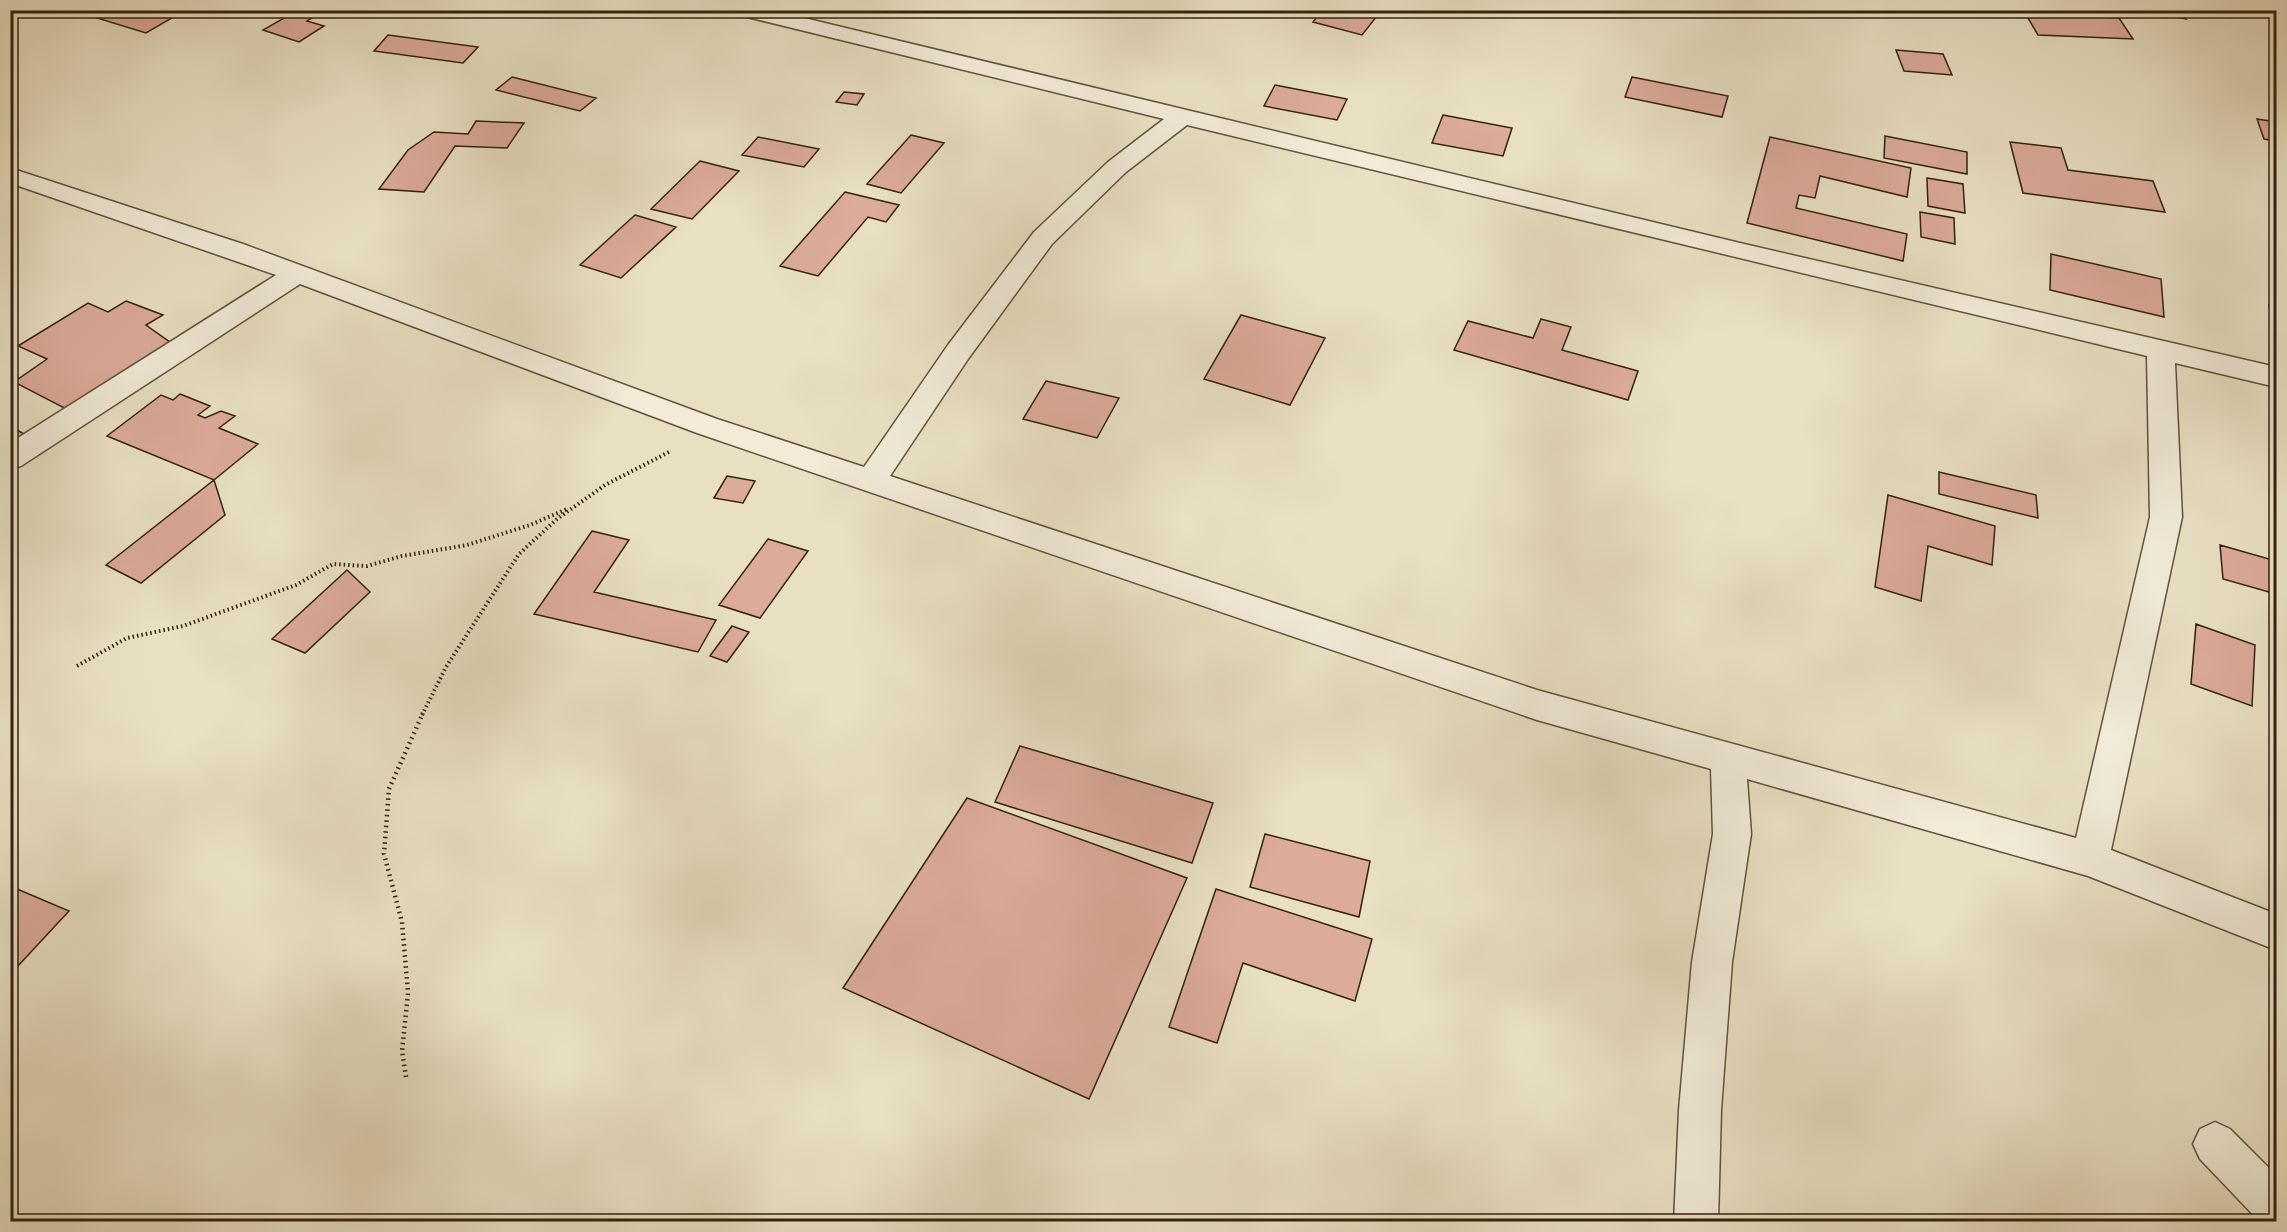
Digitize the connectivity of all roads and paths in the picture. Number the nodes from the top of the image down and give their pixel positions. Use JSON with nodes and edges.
{"nodes":[{"id":1,"x":742,"y":10,"type":"edge"},
{"id":2,"x":1182,"y":117,"type":"junction"},
{"id":3,"x":10,"y":175,"type":"edge"},
{"id":4,"x":296,"y":275,"type":"junction"},
{"id":5,"x":2161,"y":350,"type":"junction"},
{"id":6,"x":2277,"y":377,"type":"edge"},
{"id":7,"x":707,"y":426,"type":"junction"},
{"id":8,"x":10,"y":458,"type":"edge"},
{"id":9,"x":871,"y":481,"type":"junction"},
{"id":10,"x":576,"y":506,"type":"junction"},
{"id":11,"x":77,"y":666,"type":"dead end"},
{"id":12,"x":1728,"y":758,"type":"junction"},
{"id":13,"x":2090,"y":859,"type":"junction"},
{"id":14,"x":2277,"y":932,"type":"edge"},
{"id":15,"x":406,"y":1077,"type":"dead end"},
{"id":16,"x":2215,"y":1144,"type":"dead end"},
{"id":17,"x":2277,"y":1208,"type":"edge"},
{"id":18,"x":1696,"y":1221,"type":"edge"},
{"id":19,"x":2275,"y":1221,"type":"edge"}],
"edges":[{"from":1,"to":2,"type":"street"},
{"from":2,"to":5,"type":"street"},
{"from":2,"to":9,"type":"street"},
{"from":3,"to":4,"type":"street"},
{"from":4,"to":7,"type":"street"},
{"from":4,"to":8,"type":"street"},
{"from":5,"to":6,"type":"street"},
{"from":5,"to":13,"type":"street"},
{"from":7,"to":9,"type":"street"},
{"from":7,"to":10,"type":"path"},
{"from":9,"to":12,"type":"street"},
{"from":10,"to":11,"type":"path"},
{"from":10,"to":15,"type":"path"},
{"from":12,"to":13,"type":"street"},
{"from":12,"to":18,"type":"street"},
{"from":13,"to":14,"type":"street"},
{"from":16,"to":17,"type":"street"},
{"from":17,"to":19,"type":"street"}]}
